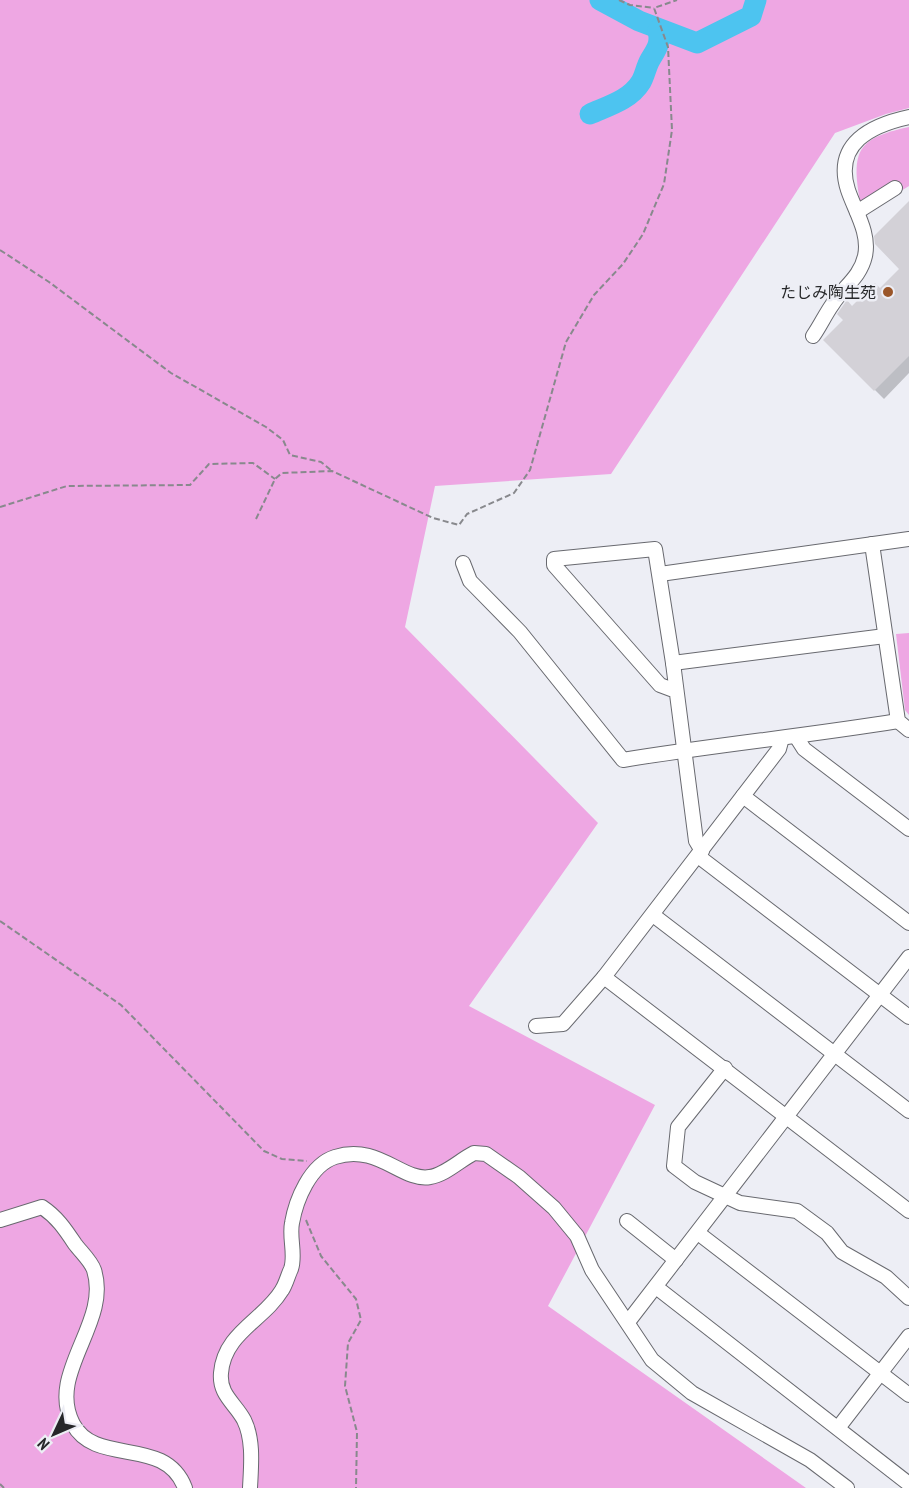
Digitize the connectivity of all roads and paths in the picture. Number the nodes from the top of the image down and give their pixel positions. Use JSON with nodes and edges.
{"nodes":[{"id":1,"x":619,"y":0,"type":"edge"},
{"id":2,"x":677,"y":0,"type":"edge"},
{"id":3,"x":654,"y":8,"type":"junction"},
{"id":4,"x":909,"y":117,"type":"edge"},
{"id":5,"x":895,"y":188,"type":"dead end"},
{"id":6,"x":857,"y":212,"type":"junction"},
{"id":7,"x":0,"y":250,"type":"edge"},
{"id":8,"x":813,"y":336,"type":"dead end"},
{"id":9,"x":332,"y":471,"type":"junction"},
{"id":10,"x":274,"y":479,"type":"junction"},
{"id":11,"x":0,"y":507,"type":"edge"},
{"id":12,"x":256,"y":519,"type":"dead end"},
{"id":13,"x":909,"y":539,"type":"edge"},
{"id":14,"x":872,"y":544,"type":"junction"},
{"id":15,"x":463,"y":563,"type":"dead end"},
{"id":16,"x":660,"y":574,"type":"junction"},
{"id":17,"x":885,"y":636,"type":"junction"},
{"id":18,"x":673,"y":663,"type":"junction"},
{"id":19,"x":676,"y":691,"type":"junction"},
{"id":20,"x":903,"y":725,"type":"edge"},
{"id":21,"x":782,"y":738,"type":"junction"},
{"id":22,"x":797,"y":738,"type":"junction"},
{"id":23,"x":684,"y":750,"type":"junction"},
{"id":24,"x":743,"y":796,"type":"junction"},
{"id":25,"x":909,"y":829,"type":"edge"},
{"id":26,"x":700,"y":854,"type":"junction"},
{"id":27,"x":653,"y":915,"type":"junction"},
{"id":28,"x":0,"y":921,"type":"edge"},
{"id":29,"x":909,"y":923,"type":"edge"},
{"id":30,"x":909,"y":957,"type":"edge"},
{"id":31,"x":604,"y":977,"type":"junction"},
{"id":32,"x":881,"y":995,"type":"junction"},
{"id":33,"x":909,"y":1017,"type":"edge"},
{"id":34,"x":536,"y":1026,"type":"dead end"},
{"id":35,"x":835,"y":1054,"type":"junction"},
{"id":36,"x":725,"y":1068,"type":"junction"},
{"id":37,"x":909,"y":1111,"type":"edge"},
{"id":38,"x":788,"y":1117,"type":"junction"},
{"id":39,"x":324,"y":1162,"type":"junction"},
{"id":40,"x":725,"y":1197,"type":"junction"},
{"id":41,"x":298,"y":1208,"type":"junction"},
{"id":42,"x":909,"y":1211,"type":"edge"},
{"id":43,"x":0,"y":1220,"type":"edge"},
{"id":44,"x":627,"y":1221,"type":"dead end"},
{"id":45,"x":698,"y":1233,"type":"junction"},
{"id":46,"x":676,"y":1260,"type":"junction"},
{"id":47,"x":656,"y":1287,"type":"junction"},
{"id":48,"x":909,"y":1298,"type":"edge"},
{"id":49,"x":628,"y":1322,"type":"junction"},
{"id":50,"x":909,"y":1336,"type":"edge"},
{"id":51,"x":881,"y":1373,"type":"junction"},
{"id":52,"x":909,"y":1395,"type":"edge"},
{"id":53,"x":838,"y":1428,"type":"junction"},
{"id":54,"x":0,"y":1484,"type":"edge"},
{"id":55,"x":909,"y":1484,"type":"edge"},
{"id":56,"x":4,"y":1488,"type":"edge"},
{"id":57,"x":185,"y":1488,"type":"edge"},
{"id":58,"x":250,"y":1488,"type":"edge"},
{"id":59,"x":356,"y":1488,"type":"edge"},
{"id":60,"x":847,"y":1488,"type":"edge"}],
"edges":[{"from":1,"to":3,"type":"path"},
{"from":2,"to":3,"type":"path"},
{"from":3,"to":9,"type":"path"},
{"from":4,"to":6,"type":"street"},
{"from":5,"to":6,"type":"street"},
{"from":6,"to":8,"type":"street"},
{"from":7,"to":9,"type":"path"},
{"from":9,"to":10,"type":"path"},
{"from":10,"to":11,"type":"path"},
{"from":10,"to":12,"type":"path"},
{"from":13,"to":14,"type":"street"},
{"from":14,"to":16,"type":"street"},
{"from":14,"to":17,"type":"street"},
{"from":15,"to":23,"type":"street"},
{"from":16,"to":18,"type":"street"},
{"from":16,"to":19,"type":"street"},
{"from":17,"to":18,"type":"street"},
{"from":17,"to":20,"type":"street"},
{"from":18,"to":19,"type":"street"},
{"from":19,"to":23,"type":"street"},
{"from":20,"to":22,"type":"street"},
{"from":21,"to":22,"type":"street"},
{"from":21,"to":23,"type":"street"},
{"from":21,"to":24,"type":"street"},
{"from":22,"to":25,"type":"street"},
{"from":23,"to":26,"type":"street"},
{"from":24,"to":26,"type":"street"},
{"from":24,"to":29,"type":"street"},
{"from":26,"to":27,"type":"street"},
{"from":26,"to":32,"type":"street"},
{"from":27,"to":31,"type":"street"},
{"from":27,"to":35,"type":"street"},
{"from":28,"to":39,"type":"path"},
{"from":30,"to":32,"type":"street"},
{"from":31,"to":34,"type":"street"},
{"from":31,"to":36,"type":"street"},
{"from":32,"to":33,"type":"street"},
{"from":32,"to":35,"type":"street"},
{"from":35,"to":37,"type":"street"},
{"from":35,"to":38,"type":"street"},
{"from":36,"to":38,"type":"street"},
{"from":36,"to":40,"type":"street"},
{"from":38,"to":40,"type":"street"},
{"from":38,"to":42,"type":"street"},
{"from":39,"to":41,"type":"street"},
{"from":39,"to":49,"type":"street"},
{"from":40,"to":45,"type":"street"},
{"from":40,"to":48,"type":"street"},
{"from":41,"to":58,"type":"street"},
{"from":41,"to":59,"type":"path"},
{"from":43,"to":57,"type":"street"},
{"from":44,"to":46,"type":"street"},
{"from":45,"to":46,"type":"street"},
{"from":45,"to":51,"type":"street"},
{"from":46,"to":47,"type":"street"},
{"from":47,"to":49,"type":"street"},
{"from":47,"to":53,"type":"street"},
{"from":49,"to":60,"type":"street"},
{"from":50,"to":51,"type":"street"},
{"from":51,"to":52,"type":"street"},
{"from":51,"to":53,"type":"street"},
{"from":53,"to":55,"type":"street"},
{"from":54,"to":56,"type":"path"}]}
